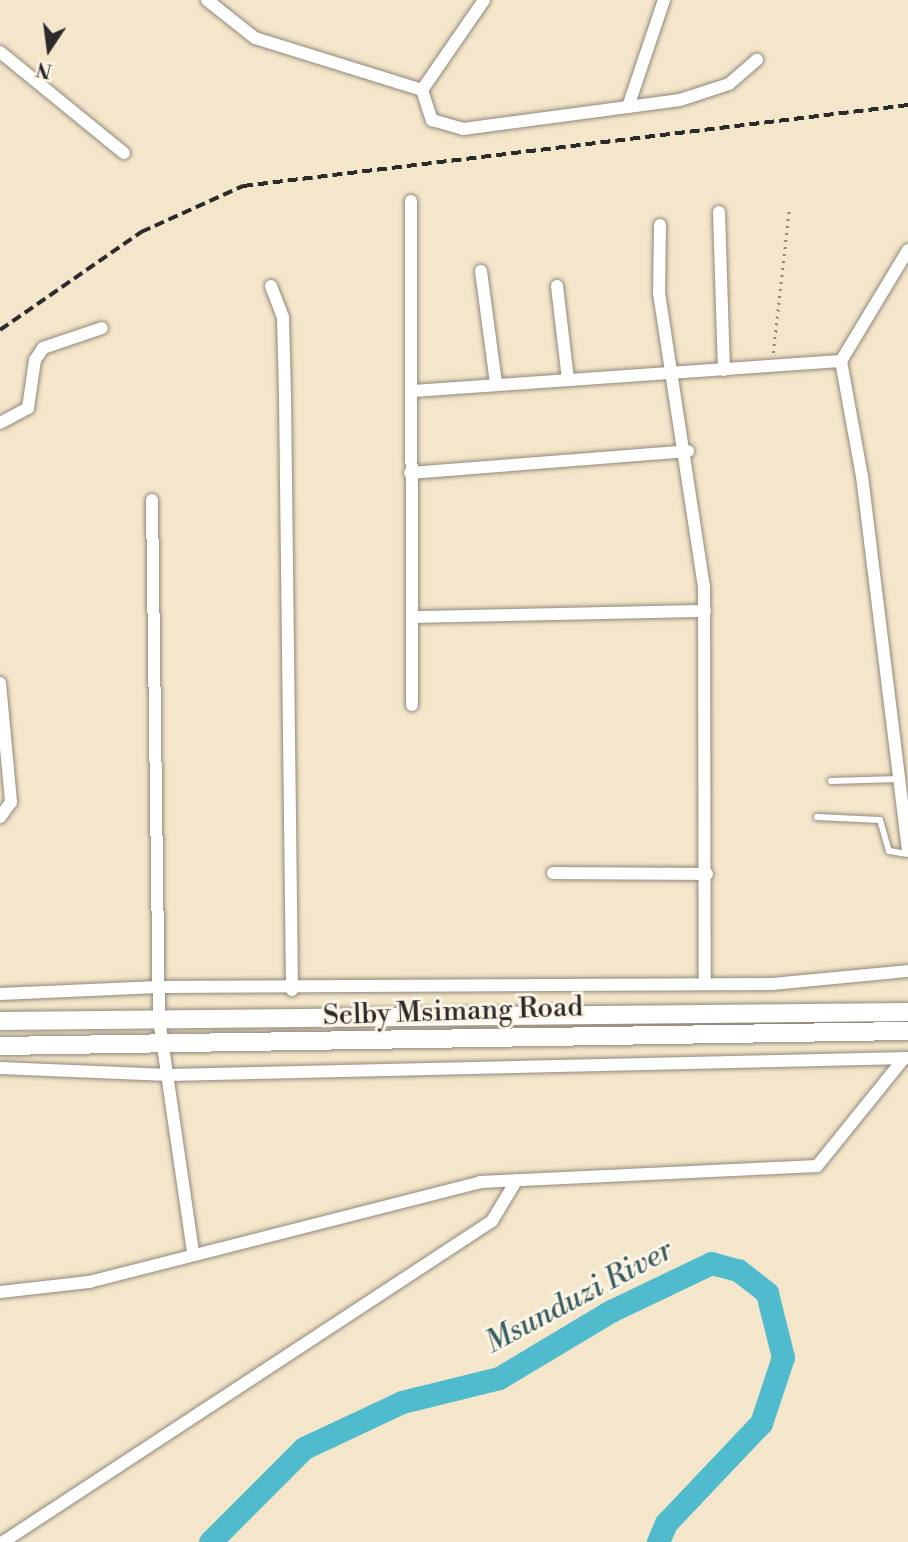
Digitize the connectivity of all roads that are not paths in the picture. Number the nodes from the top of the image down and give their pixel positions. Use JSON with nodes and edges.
{"nodes":[{"id":1,"x":207,"y":0,"type":"edge"},
{"id":2,"x":484,"y":0,"type":"edge"},
{"id":3,"x":664,"y":0,"type":"edge"},
{"id":4,"x":0,"y":52,"type":"edge"},
{"id":5,"x":757,"y":60,"type":"dead end"},
{"id":6,"x":422,"y":90,"type":"junction"},
{"id":7,"x":628,"y":107,"type":"junction"},
{"id":8,"x":124,"y":153,"type":"dead end"},
{"id":9,"x":411,"y":201,"type":"dead end"},
{"id":10,"x":719,"y":212,"type":"dead end"},
{"id":11,"x":660,"y":225,"type":"dead end"},
{"id":12,"x":908,"y":250,"type":"edge"},
{"id":13,"x":481,"y":271,"type":"dead end"},
{"id":14,"x":271,"y":286,"type":"dead end"},
{"id":15,"x":557,"y":286,"type":"dead end"},
{"id":16,"x":102,"y":328,"type":"dead end"},
{"id":17,"x":841,"y":362,"type":"junction"},
{"id":18,"x":724,"y":370,"type":"junction"},
{"id":19,"x":673,"y":374,"type":"junction"},
{"id":20,"x":568,"y":379,"type":"junction"},
{"id":21,"x":496,"y":383,"type":"junction"},
{"id":22,"x":412,"y":391,"type":"junction"},
{"id":23,"x":0,"y":423,"type":"edge"},
{"id":24,"x":688,"y":451,"type":"junction"},
{"id":25,"x":410,"y":473,"type":"junction"},
{"id":26,"x":152,"y":500,"type":"dead end"},
{"id":27,"x":705,"y":611,"type":"junction"},
{"id":28,"x":416,"y":617,"type":"junction"},
{"id":29,"x":0,"y":682,"type":"edge"},
{"id":30,"x":412,"y":705,"type":"dead end"},
{"id":31,"x":899,"y":779,"type":"junction"},
{"id":32,"x":831,"y":781,"type":"dead end"},
{"id":33,"x":0,"y":817,"type":"edge"},
{"id":34,"x":817,"y":817,"type":"dead end"},
{"id":35,"x":908,"y":852,"type":"edge"},
{"id":36,"x":553,"y":873,"type":"dead end"},
{"id":37,"x":707,"y":874,"type":"junction"},
{"id":38,"x":908,"y":971,"type":"edge"},
{"id":39,"x":705,"y":984,"type":"junction"},
{"id":40,"x":158,"y":987,"type":"junction"},
{"id":41,"x":292,"y":990,"type":"junction"},
{"id":42,"x":0,"y":994,"type":"edge"},
{"id":43,"x":908,"y":1012,"type":"edge"},
{"id":44,"x":159,"y":1019,"type":"junction"},
{"id":45,"x":0,"y":1021,"type":"edge"},
{"id":46,"x":908,"y":1031,"type":"edge"},
{"id":47,"x":0,"y":1046,"type":"edge"},
{"id":48,"x":164,"y":1047,"type":"junction"},
{"id":49,"x":906,"y":1058,"type":"edge"},
{"id":50,"x":0,"y":1068,"type":"edge"},
{"id":51,"x":169,"y":1075,"type":"junction"},
{"id":52,"x":516,"y":1181,"type":"junction"},
{"id":53,"x":192,"y":1252,"type":"junction"},
{"id":54,"x":0,"y":1292,"type":"edge"},
{"id":55,"x":3,"y":1542,"type":"edge"}],
"edges":[{"from":1,"to":6,"type":"street"},
{"from":2,"to":6,"type":"street"},
{"from":3,"to":7,"type":"street"},
{"from":4,"to":8,"type":"street"},
{"from":5,"to":7,"type":"street"},
{"from":6,"to":7,"type":"street"},
{"from":9,"to":22,"type":"street"},
{"from":10,"to":18,"type":"street"},
{"from":11,"to":19,"type":"street"},
{"from":12,"to":17,"type":"street"},
{"from":13,"to":21,"type":"street"},
{"from":14,"to":41,"type":"street"},
{"from":15,"to":20,"type":"street"},
{"from":16,"to":23,"type":"street"},
{"from":17,"to":18,"type":"street"},
{"from":17,"to":31,"type":"street"},
{"from":18,"to":19,"type":"street"},
{"from":19,"to":20,"type":"street"},
{"from":19,"to":24,"type":"street"},
{"from":20,"to":21,"type":"street"},
{"from":21,"to":22,"type":"street"},
{"from":22,"to":25,"type":"street"},
{"from":24,"to":25,"type":"street"},
{"from":24,"to":27,"type":"street"},
{"from":25,"to":28,"type":"street"},
{"from":26,"to":40,"type":"street"},
{"from":27,"to":28,"type":"street"},
{"from":27,"to":37,"type":"street"},
{"from":28,"to":30,"type":"street"},
{"from":29,"to":33,"type":"street"},
{"from":31,"to":32,"type":"lane"},
{"from":31,"to":35,"type":"street"},
{"from":34,"to":35,"type":"lane"},
{"from":36,"to":37,"type":"street"},
{"from":37,"to":39,"type":"street"},
{"from":38,"to":39,"type":"street"},
{"from":39,"to":41,"type":"street"},
{"from":40,"to":41,"type":"street"},
{"from":40,"to":42,"type":"street"},
{"from":40,"to":44,"type":"street"},
{"from":43,"to":44,"type":"main road","name":"Selby Msimang Road"},
{"from":44,"to":45,"type":"main road","name":"Selby Msimang Road"},
{"from":44,"to":48,"type":"street"},
{"from":46,"to":48,"type":"main road","name":"Selby Msimang Road"},
{"from":47,"to":48,"type":"main road","name":"Selby Msimang Road"},
{"from":48,"to":51,"type":"street"},
{"from":49,"to":51,"type":"street"},
{"from":49,"to":52,"type":"street"},
{"from":50,"to":51,"type":"street"},
{"from":51,"to":53,"type":"street"},
{"from":52,"to":53,"type":"street"},
{"from":52,"to":55,"type":"street"},
{"from":53,"to":54,"type":"street"}]}
